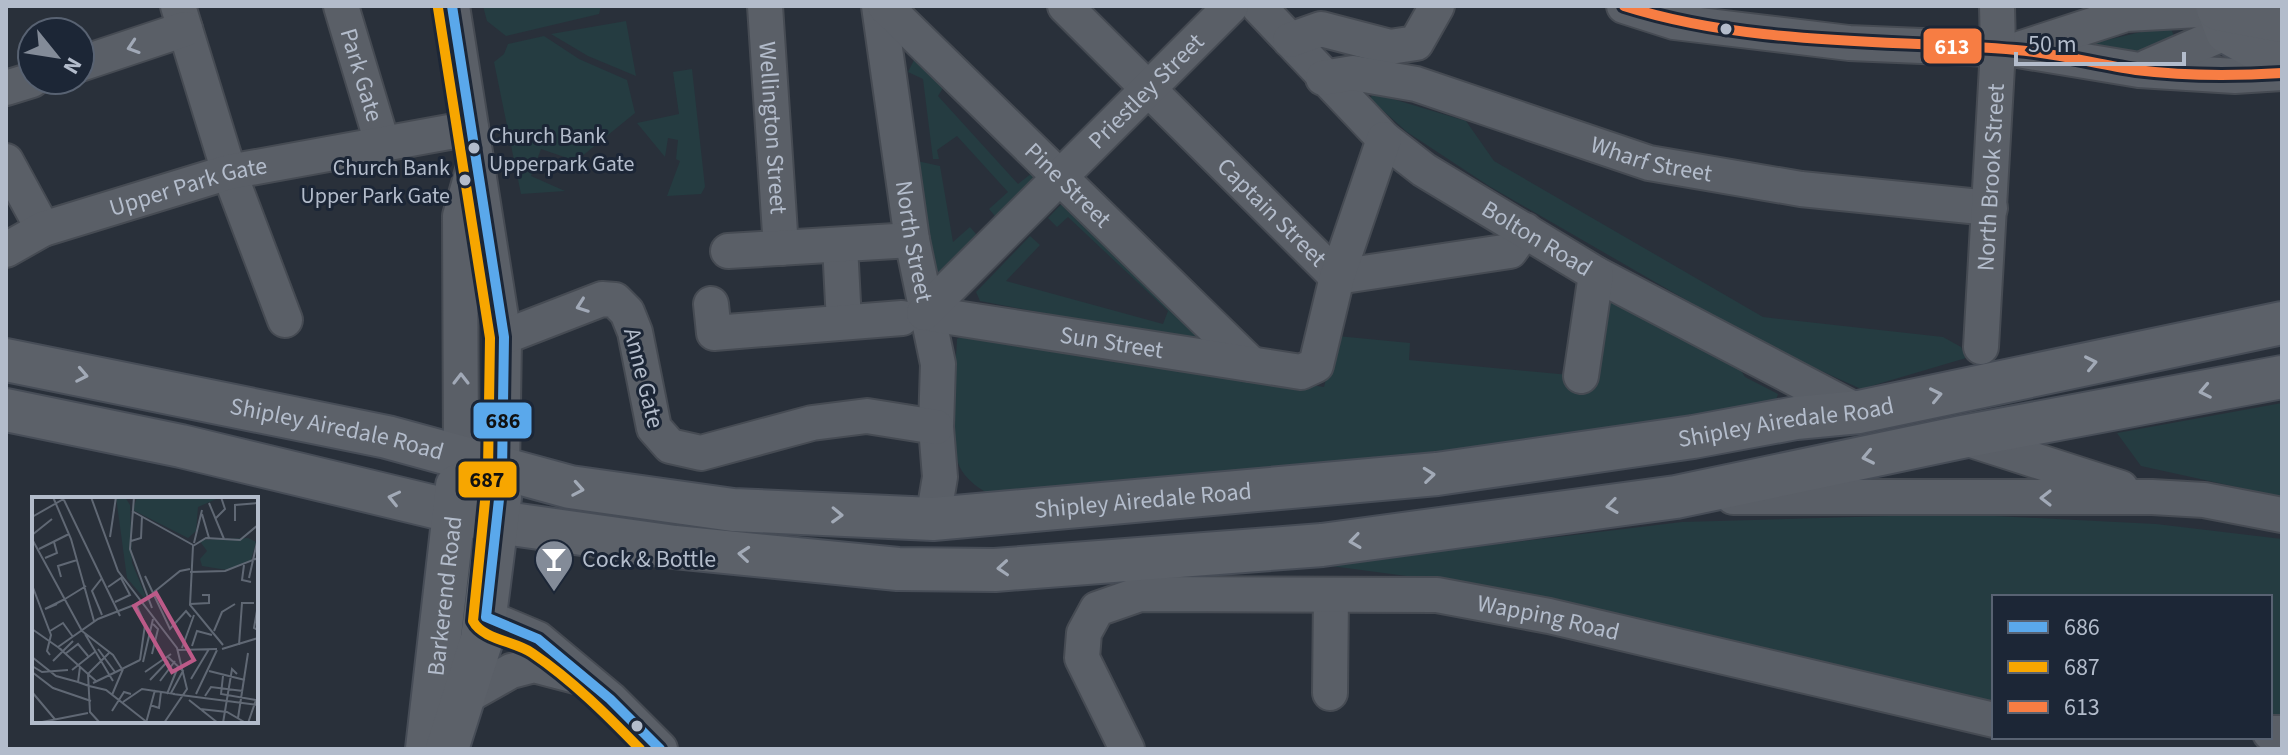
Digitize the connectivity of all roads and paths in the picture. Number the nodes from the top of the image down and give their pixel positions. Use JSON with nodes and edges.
{"nodes":[{"id":1,"x":341,"y":6,"type":"edge"},
{"id":2,"x":452,"y":6,"type":"edge"},
{"id":3,"x":765,"y":6,"type":"edge"},
{"id":4,"x":882,"y":6,"type":"edge"},
{"id":5,"x":1065,"y":6,"type":"edge"},
{"id":6,"x":1231,"y":6,"type":"edge"},
{"id":7,"x":1258,"y":6,"type":"edge"},
{"id":8,"x":1437,"y":6,"type":"edge"},
{"id":9,"x":1624,"y":6,"type":"edge"},
{"id":10,"x":1997,"y":6,"type":"edge"},
{"id":11,"x":2075,"y":6,"type":"edge"},
{"id":12,"x":2240,"y":15,"type":"edge"},
{"id":13,"x":182,"y":18,"type":"edge"},
{"id":14,"x":1290,"y":40,"type":"junction"},
{"id":15,"x":2008,"y":49,"type":"junction"},
{"id":16,"x":96,"y":57,"type":"edge"},
{"id":17,"x":2282,"y":63,"type":"edge"},
{"id":18,"x":2139,"y":70,"type":"junction"},
{"id":19,"x":2282,"y":73,"type":"edge"},
{"id":20,"x":1323,"y":78,"type":"junction"},
{"id":21,"x":1148,"y":87,"type":"junction"},
{"id":22,"x":1384,"y":139,"type":"junction"},
{"id":23,"x":474,"y":143,"type":"junction"},
{"id":24,"x":383,"y":146,"type":"junction"},
{"id":25,"x":6,"y":161,"type":"edge"},
{"id":26,"x":229,"y":172,"type":"junction"},
{"id":27,"x":1059,"y":177,"type":"junction"},
{"id":28,"x":1990,"y":208,"type":"junction"},
{"id":29,"x":43,"y":229,"type":"junction"},
{"id":30,"x":1525,"y":230,"type":"junction"},
{"id":31,"x":912,"y":240,"type":"junction"},
{"id":32,"x":840,"y":245,"type":"junction"},
{"id":33,"x":781,"y":248,"type":"junction"},
{"id":34,"x":6,"y":250,"type":"edge"},
{"id":35,"x":728,"y":251,"type":"dead end"},
{"id":36,"x":1596,"y":274,"type":"junction"},
{"id":37,"x":1337,"y":277,"type":"junction"},
{"id":38,"x":711,"y":304,"type":"dead end"},
{"id":39,"x":913,"y":315,"type":"junction"},
{"id":40,"x":285,"y":320,"type":"dead end"},
{"id":41,"x":844,"y":322,"type":"junction"},
{"id":42,"x":2282,"y":323,"type":"edge"},
{"id":43,"x":504,"y":337,"type":"junction"},
{"id":44,"x":1981,"y":347,"type":"dead end"},
{"id":45,"x":6,"y":360,"type":"edge"},
{"id":46,"x":1251,"y":364,"type":"junction"},
{"id":47,"x":1581,"y":376,"type":"dead end"},
{"id":48,"x":2282,"y":377,"type":"edge"},
{"id":49,"x":6,"y":410,"type":"edge"},
{"id":50,"x":1859,"y":412,"type":"junction"},
{"id":51,"x":936,"y":427,"type":"junction"},
{"id":52,"x":1962,"y":437,"type":"junction"},
{"id":53,"x":502,"y":472,"type":"junction"},
{"id":54,"x":940,"y":477,"type":"junction"},
{"id":55,"x":457,"y":484,"type":"junction"},
{"id":56,"x":1676,"y":497,"type":"junction"},
{"id":57,"x":2152,"y":497,"type":"junction"},
{"id":58,"x":2282,"y":515,"type":"edge"},
{"id":59,"x":986,"y":516,"type":"junction"},
{"id":60,"x":933,"y":519,"type":"junction"},
{"id":61,"x":497,"y":522,"type":"junction"},
{"id":62,"x":1187,"y":555,"type":"junction"},
{"id":63,"x":1331,"y":595,"type":"junction"},
{"id":64,"x":486,"y":617,"type":"junction"},
{"id":65,"x":584,"y":678,"type":"junction"},
{"id":66,"x":1330,"y":693,"type":"dead end"},
{"id":67,"x":465,"y":697,"type":"junction"},
{"id":68,"x":1992,"y":720,"type":"edge"},
{"id":69,"x":427,"y":749,"type":"edge"},
{"id":70,"x":447,"y":749,"type":"edge"},
{"id":71,"x":660,"y":749,"type":"edge"},
{"id":72,"x":1127,"y":749,"type":"edge"}],
"edges":[{"from":1,"to":24,"type":"street","name":"Park Gate"},
{"from":2,"to":23,"type":"street","name":"Barkerend Road"},
{"from":3,"to":33,"type":"street","name":"Wellington Street"},
{"from":4,"to":27,"type":"street","name":"Pine Street"},
{"from":4,"to":31,"type":"street","name":"North Street"},
{"from":5,"to":21,"type":"street","name":"Captain Street"},
{"from":6,"to":21,"type":"street","name":"Priestley Street"},
{"from":7,"to":14,"type":"street","name":"Bolton Road"},
{"from":8,"to":14,"type":"street"},
{"from":9,"to":15,"type":"street"},
{"from":10,"to":15,"type":"street","name":"North Brook Street"},
{"from":11,"to":15,"type":"street"},
{"from":12,"to":15,"type":"street"},
{"from":12,"to":17,"type":"main road"},
{"from":12,"to":18,"type":"street"},
{"from":13,"to":16,"type":"street","one_way":true},
{"from":13,"to":26,"type":"street"},
{"from":14,"to":20,"type":"street","name":"Bolton Road"},
{"from":15,"to":18,"type":"street"},
{"from":15,"to":28,"type":"street","name":"North Brook Street"},
{"from":18,"to":19,"type":"street"},
{"from":20,"to":22,"type":"street","name":"Bolton Road"},
{"from":20,"to":28,"type":"street","name":"Wharf Street"},
{"from":21,"to":27,"type":"street","name":"Priestley Street"},
{"from":21,"to":37,"type":"street","name":"Captain Street"},
{"from":22,"to":30,"type":"street","name":"Bolton Road"},
{"from":22,"to":37,"type":"street"},
{"from":23,"to":24,"type":"street","name":"Upper Park Gate"},
{"from":23,"to":43,"type":"street","name":"Barkerend Road"},
{"from":55,"to":23,"type":"street","name":"Barkerend Road","one_way":true},
{"from":24,"to":26,"type":"street","name":"Upper Park Gate"},
{"from":25,"to":29,"type":"street"},
{"from":26,"to":29,"type":"street","name":"Upper Park Gate"},
{"from":26,"to":40,"type":"street"},
{"from":27,"to":39,"type":"street","name":"Priestley Street"},
{"from":27,"to":46,"type":"street","name":"Pine Street"},
{"from":28,"to":44,"type":"street","name":"North Brook Street"},
{"from":29,"to":34,"type":"street","name":"Upper Park Gate"},
{"from":30,"to":36,"type":"street","name":"Bolton Road"},
{"from":30,"to":37,"type":"street","name":"Captain Street"},
{"from":31,"to":32,"type":"street"},
{"from":31,"to":39,"type":"street","name":"North Street"},
{"from":32,"to":33,"type":"street"},
{"from":32,"to":41,"type":"street"},
{"from":33,"to":35,"type":"street"},
{"from":36,"to":47,"type":"street"},
{"from":36,"to":50,"type":"street","name":"Bolton Road"},
{"from":37,"to":46,"type":"street","name":"Sun Street"},
{"from":38,"to":41,"type":"street","name":"Sun Street"},
{"from":39,"to":41,"type":"street","name":"Sun Street"},
{"from":39,"to":46,"type":"street","name":"Sun Street"},
{"from":39,"to":51,"type":"street","name":"North Street"},
{"from":50,"to":42,"type":"main road","name":"Shipley Airedale Road","one_way":true},
{"from":51,"to":43,"type":"street","name":"Anne Gate","one_way":true},
{"from":43,"to":53,"type":"street","name":"Barkerend Road"},
{"from":45,"to":55,"type":"main road","name":"Shipley Airedale Road","one_way":true},
{"from":48,"to":52,"type":"main road","name":"Shipley Airedale Road","one_way":true},
{"from":55,"to":49,"type":"main road","name":"Shipley Airedale Road","one_way":true},
{"from":50,"to":52,"type":"main road"},
{"from":59,"to":50,"type":"main road","name":"Shipley Airedale Road","one_way":true},
{"from":51,"to":54,"type":"street","name":"North Street"},
{"from":52,"to":56,"type":"main road","name":"Shipley Airedale Road","one_way":true},
{"from":52,"to":57,"type":"street"},
{"from":53,"to":55,"type":"main road","name":"Shipley Airedale Road"},
{"from":53,"to":60,"type":"main road","name":"Shipley Airedale Road","one_way":true},
{"from":53,"to":61,"type":"main road","name":"Barkerend Road"},
{"from":54,"to":59,"type":"street"},
{"from":54,"to":60,"type":"street","name":"North Street"},
{"from":55,"to":61,"type":"main road","name":"Shipley Airedale Road"},
{"from":55,"to":69,"type":"main road","name":"Barkerend Road"},
{"from":57,"to":56,"type":"street","one_way":true},
{"from":56,"to":62,"type":"main road","name":"Shipley Airedale Road","one_way":true},
{"from":57,"to":58,"type":"street"},
{"from":59,"to":60,"type":"main road","name":"Shipley Airedale Road"},
{"from":60,"to":62,"type":"main road"},
{"from":62,"to":61,"type":"main road","name":"Shipley Airedale Road","one_way":true},
{"from":61,"to":64,"type":"main road","name":"Barkerend Road"},
{"from":63,"to":66,"type":"street"},
{"from":63,"to":68,"type":"street","name":"Wapping Road"},
{"from":63,"to":72,"type":"street","name":"Wapping Road"},
{"from":64,"to":65,"type":"street"},
{"from":64,"to":67,"type":"main road","name":"Barkerend Road"},
{"from":65,"to":67,"type":"street"},
{"from":65,"to":71,"type":"street"},
{"from":67,"to":70,"type":"main road","name":"Barkerend Road"}]}
